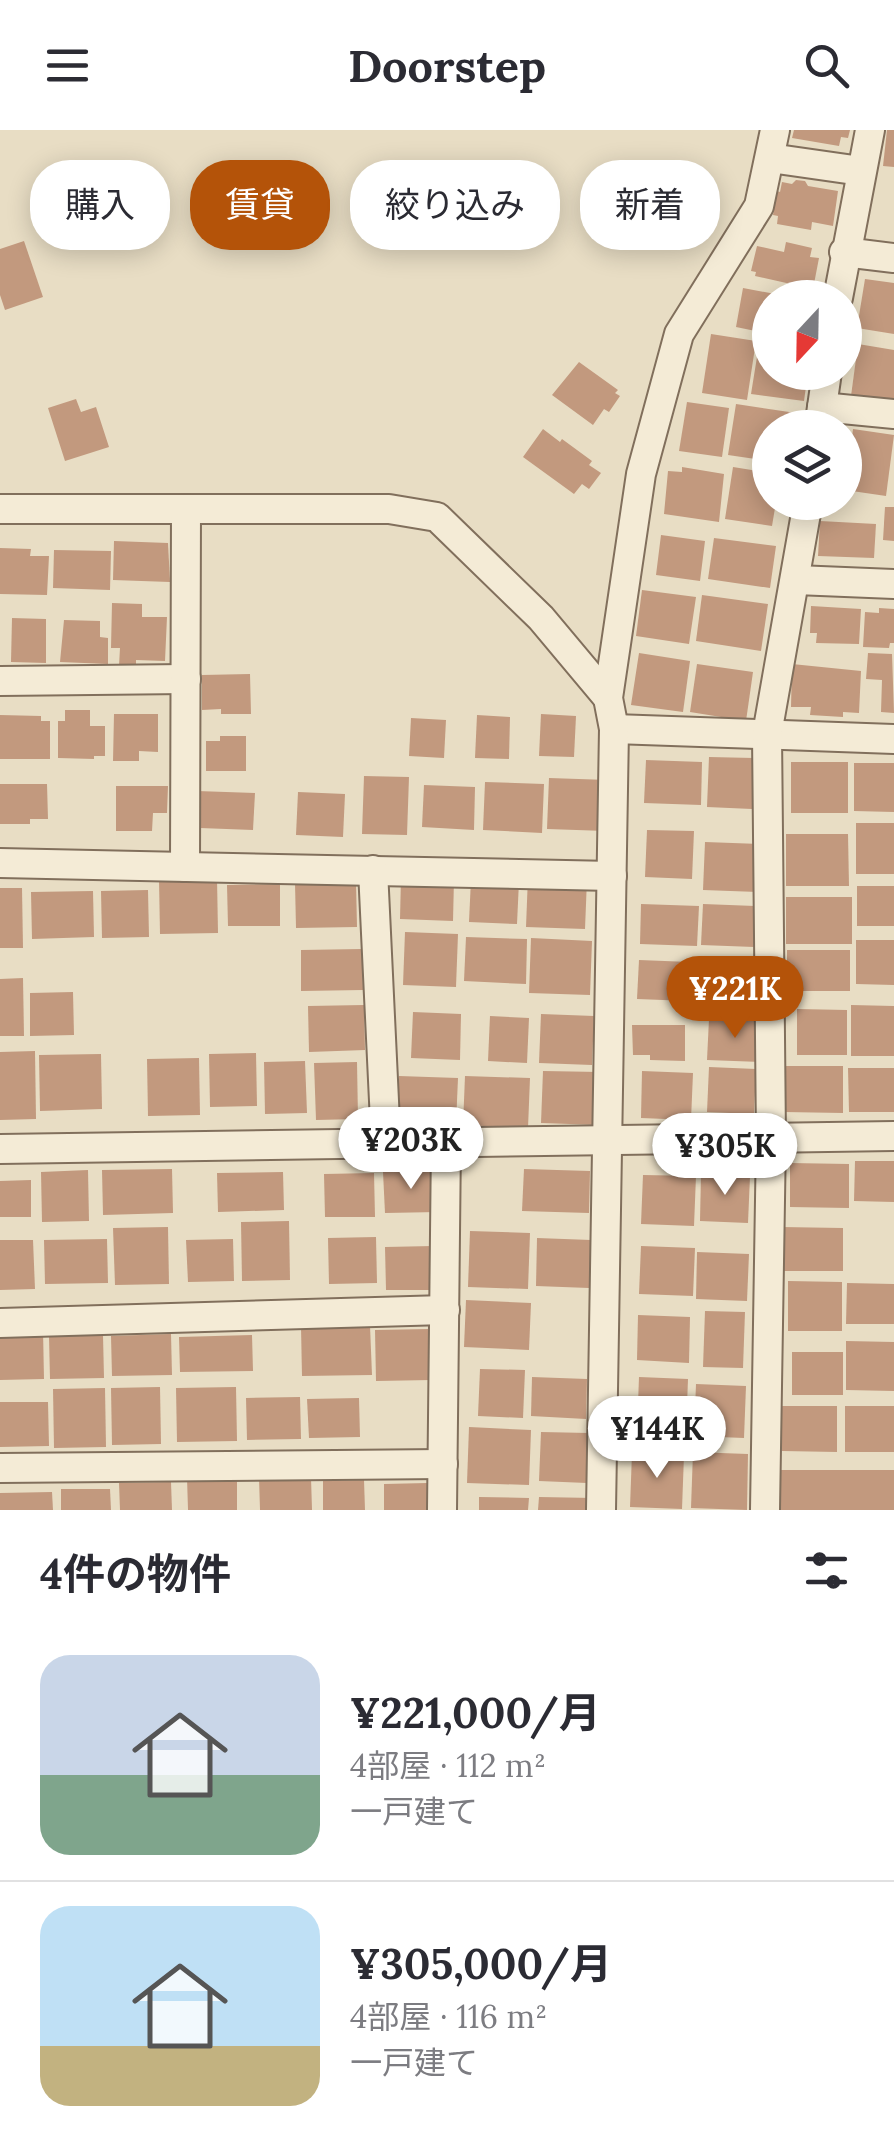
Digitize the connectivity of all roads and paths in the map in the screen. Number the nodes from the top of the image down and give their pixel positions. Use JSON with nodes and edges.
{"nodes":[{"id":1,"x":774,"y":130,"type":"edge"},
{"id":2,"x":870,"y":130,"type":"edge"},
{"id":3,"x":770,"y":158,"type":"junction"},
{"id":4,"x":861,"y":171,"type":"junction"},
{"id":5,"x":844,"y":252,"type":"junction"},
{"id":6,"x":894,"y":258,"type":"edge"},
{"id":7,"x":840,"y":280,"type":"edge"},
{"id":8,"x":894,"y":414,"type":"edge"},
{"id":9,"x":862,"y":415,"type":"edge"},
{"id":10,"x":0,"y":509,"type":"edge"},
{"id":11,"x":186,"y":509,"type":"junction"},
{"id":12,"x":805,"y":520,"type":"edge"},
{"id":13,"x":796,"y":580,"type":"junction"},
{"id":14,"x":894,"y":584,"type":"edge"},
{"id":15,"x":186,"y":679,"type":"junction"},
{"id":16,"x":0,"y":681,"type":"edge"},
{"id":17,"x":608,"y":698,"type":"junction"},
{"id":18,"x":614,"y":730,"type":"junction"},
{"id":19,"x":767,"y":734,"type":"junction"},
{"id":20,"x":894,"y":739,"type":"edge"},
{"id":21,"x":0,"y":863,"type":"edge"},
{"id":22,"x":185,"y":867,"type":"junction"},
{"id":23,"x":373,"y":870,"type":"junction"},
{"id":24,"x":612,"y":876,"type":"junction"},
{"id":25,"x":894,"y":1136,"type":"edge"},
{"id":26,"x":771,"y":1138,"type":"junction"},
{"id":27,"x":608,"y":1140,"type":"junction"},
{"id":28,"x":446,"y":1142,"type":"junction"},
{"id":29,"x":386,"y":1143,"type":"junction"},
{"id":30,"x":0,"y":1149,"type":"edge"},
{"id":31,"x":445,"y":1310,"type":"junction"},
{"id":32,"x":0,"y":1323,"type":"edge"},
{"id":33,"x":443,"y":1464,"type":"junction"},
{"id":34,"x":0,"y":1468,"type":"edge"},
{"id":35,"x":442,"y":1510,"type":"edge"},
{"id":36,"x":601,"y":1510,"type":"edge"},
{"id":37,"x":765,"y":1510,"type":"edge"}],
"edges":[{"from":1,"to":3,"type":"street"},
{"from":2,"to":4,"type":"street"},
{"from":3,"to":4,"type":"street"},
{"from":3,"to":17,"type":"street"},
{"from":4,"to":5,"type":"street"},
{"from":5,"to":6,"type":"street"},
{"from":5,"to":7,"type":"street"},
{"from":8,"to":9,"type":"street"},
{"from":10,"to":11,"type":"street"},
{"from":11,"to":15,"type":"street"},
{"from":11,"to":17,"type":"street"},
{"from":12,"to":13,"type":"street"},
{"from":13,"to":14,"type":"street"},
{"from":13,"to":19,"type":"street"},
{"from":15,"to":16,"type":"street"},
{"from":15,"to":22,"type":"street"},
{"from":17,"to":18,"type":"street"},
{"from":18,"to":19,"type":"street"},
{"from":18,"to":24,"type":"street"},
{"from":19,"to":20,"type":"street"},
{"from":19,"to":26,"type":"street"},
{"from":21,"to":22,"type":"street"},
{"from":22,"to":23,"type":"street"},
{"from":23,"to":24,"type":"street"},
{"from":23,"to":29,"type":"street"},
{"from":24,"to":27,"type":"street"},
{"from":25,"to":26,"type":"street"},
{"from":26,"to":27,"type":"street"},
{"from":26,"to":37,"type":"street"},
{"from":27,"to":28,"type":"street"},
{"from":27,"to":36,"type":"street"},
{"from":28,"to":29,"type":"street"},
{"from":28,"to":31,"type":"street"},
{"from":29,"to":30,"type":"street"},
{"from":31,"to":32,"type":"street"},
{"from":31,"to":33,"type":"street"},
{"from":33,"to":34,"type":"street"},
{"from":33,"to":35,"type":"street"}]}
